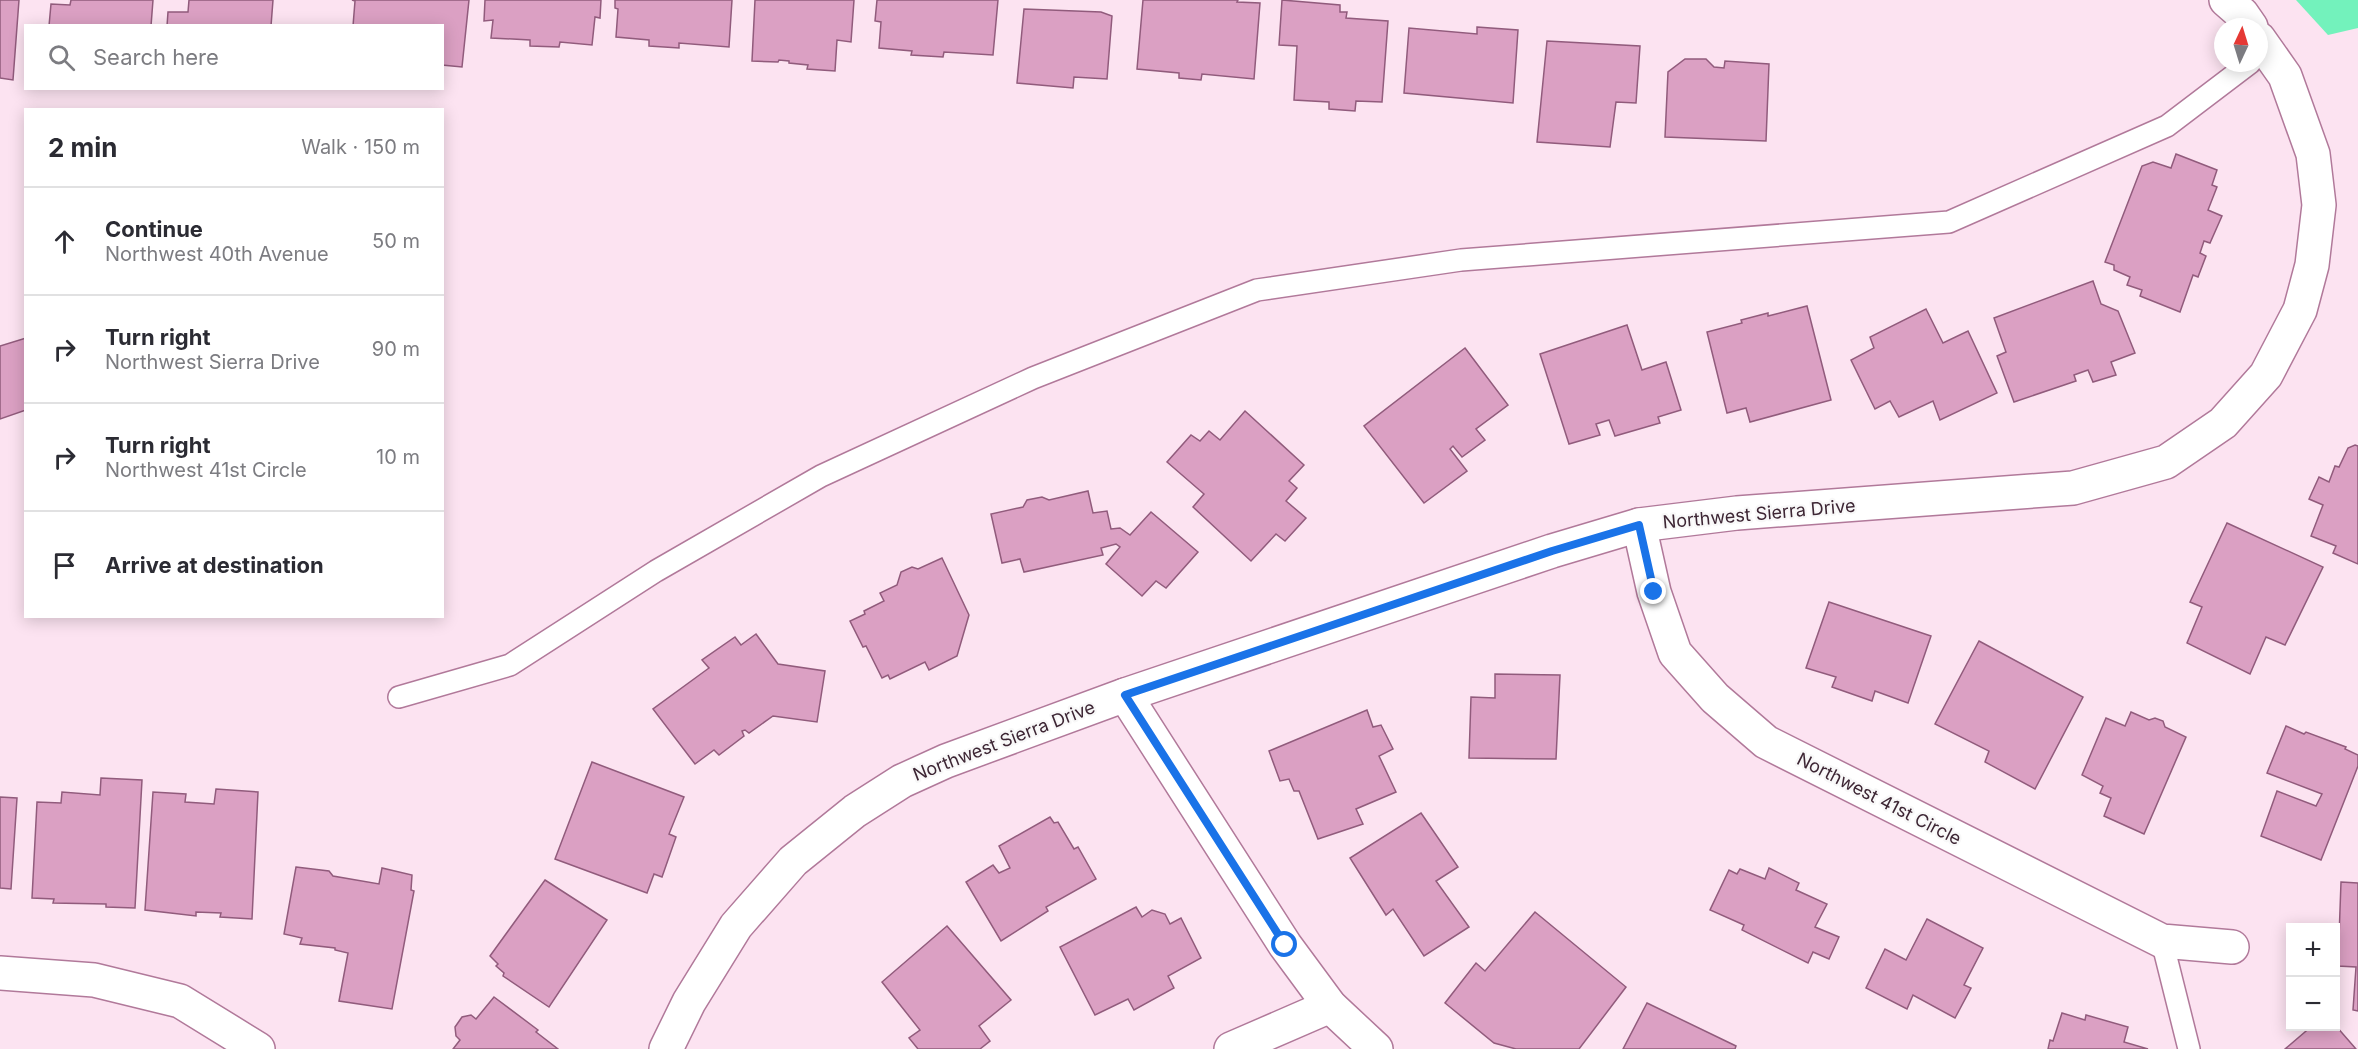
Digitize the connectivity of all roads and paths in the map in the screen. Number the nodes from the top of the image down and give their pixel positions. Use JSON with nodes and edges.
{"nodes":[{"id":1,"x":2226,"y":0,"type":"edge"},
{"id":2,"x":2244,"y":18,"type":"edge"},
{"id":3,"x":2268,"y":58,"type":"edge"},
{"id":4,"x":2228,"y":72,"type":"edge"},
{"id":5,"x":1639,"y":525,"type":"junction"},
{"id":6,"x":1125,"y":695,"type":"junction"},
{"id":7,"x":399,"y":697,"type":"dead end"},
{"id":8,"x":2162,"y":941,"type":"junction"},
{"id":9,"x":2232,"y":947,"type":"dead end"},
{"id":10,"x":0,"y":973,"type":"edge"},
{"id":11,"x":1330,"y":1006,"type":"junction"},
{"id":12,"x":258,"y":1049,"type":"edge"},
{"id":13,"x":666,"y":1049,"type":"edge"},
{"id":14,"x":1231,"y":1049,"type":"edge"},
{"id":15,"x":1376,"y":1049,"type":"edge"},
{"id":16,"x":2189,"y":1049,"type":"edge"}],
"edges":[{"from":1,"to":2,"type":"street","name":"Northwest Sierra Drive"},
{"from":3,"to":5,"type":"street","name":"Northwest Sierra Drive"},
{"from":4,"to":7,"type":"lane"},
{"from":5,"to":6,"type":"street","name":"Northwest Sierra Drive"},
{"from":5,"to":8,"type":"street","name":"Northwest 41st Circle"},
{"from":6,"to":11,"type":"street"},
{"from":6,"to":13,"type":"street","name":"Northwest Sierra Drive"},
{"from":8,"to":9,"type":"street","name":"Northwest 41st Circle"},
{"from":8,"to":16,"type":"lane"},
{"from":10,"to":12,"type":"street"},
{"from":11,"to":14,"type":"street"},
{"from":11,"to":15,"type":"street"}]}
